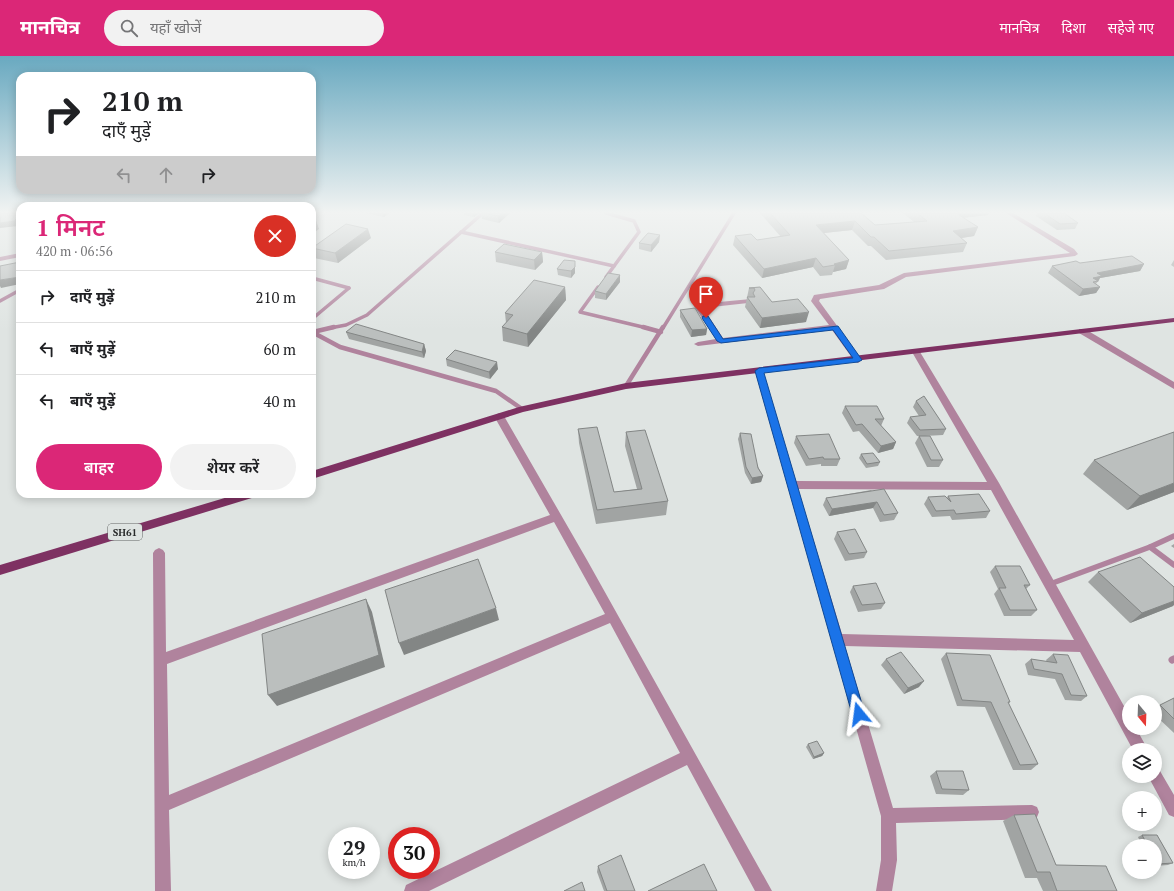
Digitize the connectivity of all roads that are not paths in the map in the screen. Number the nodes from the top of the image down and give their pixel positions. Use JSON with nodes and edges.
{"nodes":[{"id":1,"x":438,"y":252,"type":"edge"},
{"id":2,"x":551,"y":252,"type":"edge"},
{"id":3,"x":624,"y":252,"type":"edge"},
{"id":4,"x":711,"y":252,"type":"edge"},
{"id":5,"x":1073,"y":252,"type":"edge"},
{"id":6,"x":16,"y":256,"type":"edge"},
{"id":7,"x":2,"y":261,"type":"edge"},
{"id":8,"x":614,"y":266,"type":"junction"},
{"id":9,"x":316,"y":279,"type":"edge"},
{"id":10,"x":16,"y":292,"type":"edge"},
{"id":11,"x":0,"y":300,"type":"edge"},
{"id":12,"x":748,"y":301,"type":"edge"},
{"id":13,"x":316,"y":316,"type":"edge"},
{"id":14,"x":1174,"y":320,"type":"edge"},
{"id":15,"x":835,"y":327,"type":"junction"},
{"id":16,"x":316,"y":331,"type":"edge"},
{"id":17,"x":1082,"y":331,"type":"junction"},
{"id":18,"x":661,"y":332,"type":"junction"},
{"id":19,"x":316,"y":334,"type":"edge"},
{"id":20,"x":721,"y":341,"type":"junction"},
{"id":21,"x":698,"y":344,"type":"dead end"},
{"id":22,"x":916,"y":352,"type":"junction"},
{"id":23,"x":858,"y":360,"type":"junction"},
{"id":24,"x":759,"y":371,"type":"junction"},
{"id":25,"x":626,"y":386,"type":"junction"},
{"id":26,"x":1174,"y":386,"type":"edge"},
{"id":27,"x":522,"y":409,"type":"junction"},
{"id":28,"x":499,"y":416,"type":"junction"},
{"id":29,"x":316,"y":474,"type":"edge"},
{"id":30,"x":793,"y":484,"type":"junction"},
{"id":31,"x":995,"y":486,"type":"junction"},
{"id":32,"x":237,"y":498,"type":"edge"},
{"id":33,"x":556,"y":517,"type":"junction"},
{"id":34,"x":1174,"y":536,"type":"edge"},
{"id":35,"x":1150,"y":547,"type":"junction"},
{"id":36,"x":160,"y":553,"type":"dead end"},
{"id":37,"x":1174,"y":566,"type":"edge"},
{"id":38,"x":0,"y":570,"type":"edge"},
{"id":39,"x":1049,"y":585,"type":"junction"},
{"id":40,"x":612,"y":616,"type":"junction"},
{"id":41,"x":838,"y":640,"type":"junction"},
{"id":42,"x":1083,"y":646,"type":"junction"},
{"id":43,"x":161,"y":660,"type":"junction"},
{"id":44,"x":1137,"y":743,"type":"edge"},
{"id":45,"x":689,"y":756,"type":"junction"},
{"id":46,"x":1159,"y":783,"type":"edge"},
{"id":47,"x":163,"y":805,"type":"junction"},
{"id":48,"x":1174,"y":810,"type":"edge"},
{"id":49,"x":1032,"y":812,"type":"dead end"},
{"id":50,"x":888,"y":816,"type":"junction"},
{"id":51,"x":163,"y":891,"type":"edge"},
{"id":52,"x":412,"y":891,"type":"edge"},
{"id":53,"x":764,"y":891,"type":"edge"},
{"id":54,"x":884,"y":891,"type":"edge"}],
"edges":[{"from":1,"to":16,"type":"lane"},
{"from":2,"to":8,"type":"lane"},
{"from":3,"to":8,"type":"lane"},
{"from":4,"to":18,"type":"lane"},
{"from":5,"to":15,"type":"street"},
{"from":6,"to":7,"type":"street"},
{"from":8,"to":18,"type":"lane"},
{"from":9,"to":13,"type":"lane"},
{"from":10,"to":11,"type":"lane"},
{"from":12,"to":20,"type":"street"},
{"from":14,"to":17,"type":"main road"},
{"from":15,"to":20,"type":"street"},
{"from":15,"to":23,"type":"street"},
{"from":17,"to":22,"type":"main road"},
{"from":17,"to":26,"type":"street"},
{"from":18,"to":25,"type":"lane"},
{"from":19,"to":27,"type":"lane"},
{"from":20,"to":21,"type":"street"},
{"from":22,"to":23,"type":"main road"},
{"from":22,"to":31,"type":"street"},
{"from":23,"to":24,"type":"main road"},
{"from":24,"to":25,"type":"main road"},
{"from":24,"to":30,"type":"street"},
{"from":25,"to":27,"type":"main road"},
{"from":27,"to":28,"type":"main road"},
{"from":28,"to":29,"type":"main road"},
{"from":28,"to":33,"type":"street"},
{"from":30,"to":31,"type":"street"},
{"from":30,"to":41,"type":"street"},
{"from":31,"to":39,"type":"street"},
{"from":32,"to":38,"type":"main road","number":"SH61"},
{"from":33,"to":40,"type":"street"},
{"from":33,"to":43,"type":"street"},
{"from":34,"to":35,"type":"lane"},
{"from":35,"to":37,"type":"lane"},
{"from":35,"to":39,"type":"lane"},
{"from":36,"to":43,"type":"street"},
{"from":39,"to":42,"type":"street"},
{"from":40,"to":45,"type":"street"},
{"from":40,"to":47,"type":"street"},
{"from":41,"to":42,"type":"street"},
{"from":41,"to":50,"type":"street"},
{"from":42,"to":44,"type":"street"},
{"from":43,"to":47,"type":"street"},
{"from":45,"to":52,"type":"street"},
{"from":45,"to":53,"type":"street"},
{"from":46,"to":48,"type":"street"},
{"from":47,"to":51,"type":"street"},
{"from":49,"to":50,"type":"street"},
{"from":50,"to":54,"type":"street"}]}
